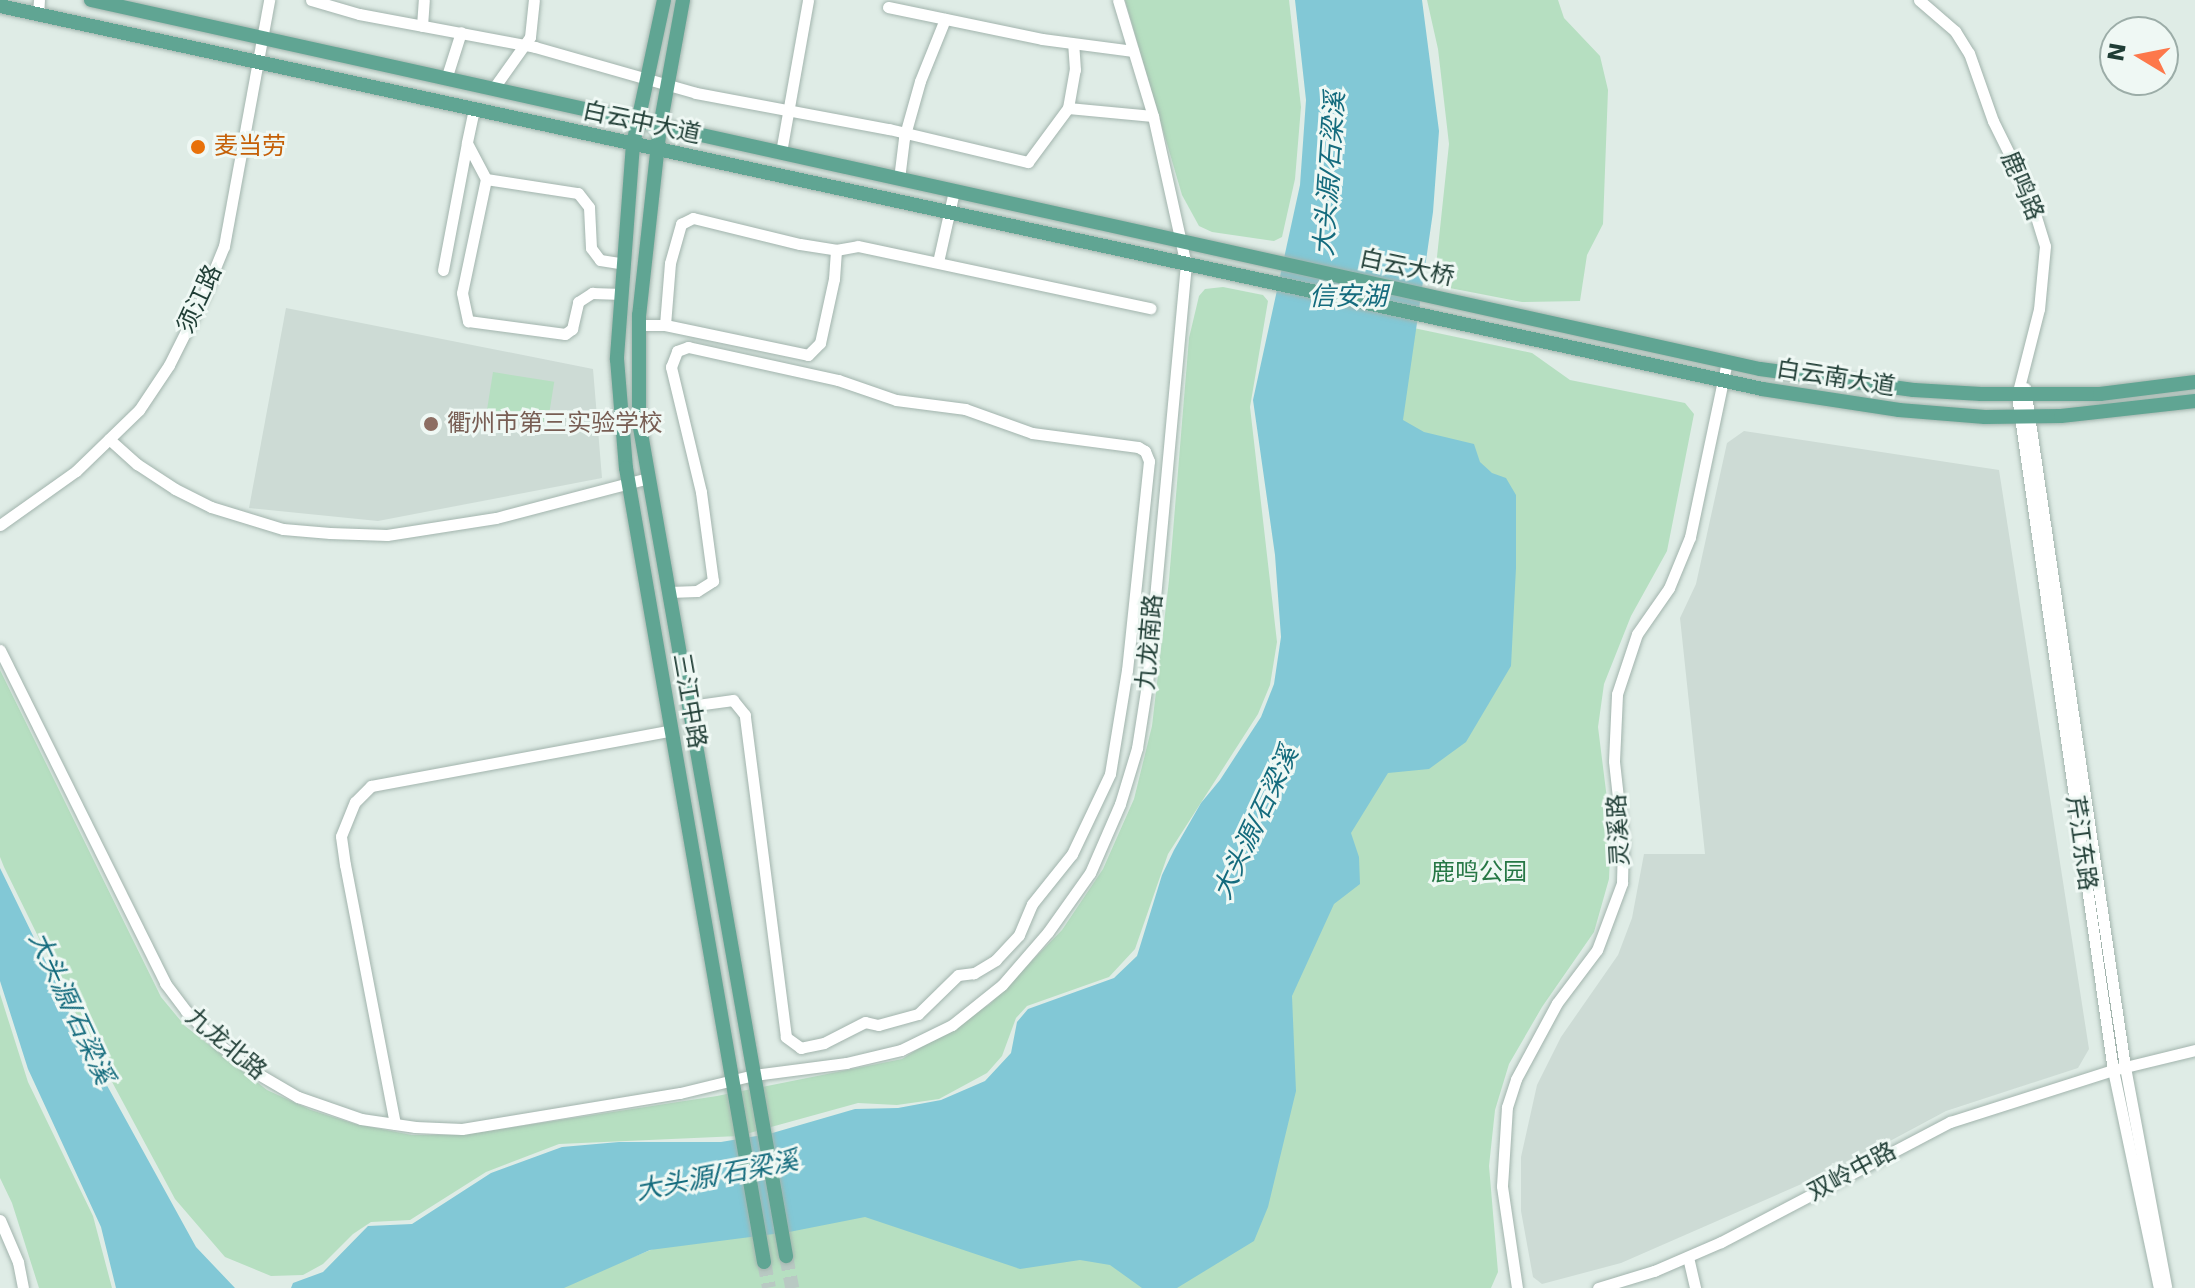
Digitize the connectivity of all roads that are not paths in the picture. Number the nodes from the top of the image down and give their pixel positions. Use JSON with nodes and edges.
{"nodes":[{"id":1,"x":91,"y":0,"type":"edge"},
{"id":2,"x":269,"y":0,"type":"edge"},
{"id":3,"x":311,"y":0,"type":"edge"},
{"id":4,"x":424,"y":0,"type":"edge"},
{"id":5,"x":534,"y":0,"type":"edge"},
{"id":6,"x":664,"y":0,"type":"edge"},
{"id":7,"x":683,"y":0,"type":"edge"},
{"id":8,"x":808,"y":0,"type":"edge"},
{"id":9,"x":1118,"y":0,"type":"edge"},
{"id":10,"x":1919,"y":0,"type":"edge"},
{"id":11,"x":0,"y":6,"type":"edge"},
{"id":12,"x":38,"y":7,"type":"edge"},
{"id":13,"x":888,"y":7,"type":"dead end"},
{"id":14,"x":945,"y":19,"type":"junction"},
{"id":15,"x":422,"y":26,"type":"junction"},
{"id":16,"x":461,"y":32,"type":"junction"},
{"id":17,"x":260,"y":37,"type":"junction"},
{"id":18,"x":1073,"y":44,"type":"junction"},
{"id":19,"x":524,"y":46,"type":"junction"},
{"id":20,"x":1133,"y":51,"type":"junction"},
{"id":21,"x":257,"y":62,"type":"junction"},
{"id":22,"x":446,"y":79,"type":"junction"},
{"id":23,"x":647,"y":80,"type":"junction"},
{"id":24,"x":667,"y":85,"type":"junction"},
{"id":25,"x":493,"y":89,"type":"junction"},
{"id":26,"x":1068,"y":108,"type":"junction"},
{"id":27,"x":474,"y":109,"type":"junction"},
{"id":28,"x":789,"y":110,"type":"junction"},
{"id":29,"x":1153,"y":116,"type":"junction"},
{"id":30,"x":637,"y":121,"type":"junction"},
{"id":31,"x":660,"y":126,"type":"junction"},
{"id":32,"x":906,"y":133,"type":"junction"},
{"id":33,"x":467,"y":143,"type":"junction"},
{"id":34,"x":633,"y":144,"type":"junction"},
{"id":35,"x":658,"y":150,"type":"junction"},
{"id":36,"x":781,"y":152,"type":"junction"},
{"id":37,"x":486,"y":179,"type":"junction"},
{"id":38,"x":899,"y":179,"type":"junction"},
{"id":39,"x":954,"y":191,"type":"junction"},
{"id":40,"x":949,"y":213,"type":"junction"},
{"id":41,"x":1182,"y":241,"type":"junction"},
{"id":42,"x":836,"y":250,"type":"junction"},
{"id":43,"x":938,"y":262,"type":"junction"},
{"id":44,"x":1279,"y":263,"type":"joint"},
{"id":45,"x":624,"y":264,"type":"junction"},
{"id":46,"x":1186,"y":265,"type":"junction"},
{"id":47,"x":443,"y":270,"type":"dead end"},
{"id":48,"x":1274,"y":284,"type":"joint"},
{"id":49,"x":622,"y":294,"type":"junction"},
{"id":50,"x":1479,"y":306,"type":"joint"},
{"id":51,"x":1150,"y":308,"type":"dead end"},
{"id":52,"x":1476,"y":324,"type":"joint"},
{"id":53,"x":638,"y":325,"type":"junction"},
{"id":54,"x":665,"y":325,"type":"junction"},
{"id":55,"x":1727,"y":361,"type":"junction"},
{"id":56,"x":2021,"y":374,"type":"joint"},
{"id":57,"x":1724,"y":380,"type":"junction"},
{"id":58,"x":2195,"y":382,"type":"edge"},
{"id":59,"x":2022,"y":395,"type":"junction"},
{"id":60,"x":2195,"y":401,"type":"edge"},
{"id":61,"x":2025,"y":417,"type":"junction"},
{"id":62,"x":109,"y":439,"type":"junction"},
{"id":63,"x":649,"y":478,"type":"junction"},
{"id":64,"x":628,"y":483,"type":"junction"},
{"id":65,"x":0,"y":525,"type":"edge"},
{"id":66,"x":1136,"y":565,"type":"junction"},
{"id":67,"x":1156,"y":568,"type":"junction"},
{"id":68,"x":669,"y":592,"type":"junction"},
{"id":69,"x":0,"y":650,"type":"edge"},
{"id":70,"x":690,"y":706,"type":"junction"},
{"id":71,"x":672,"y":730,"type":"junction"},
{"id":72,"x":2195,"y":1050,"type":"edge"},
{"id":73,"x":2119,"y":1068,"type":"junction"},
{"id":74,"x":754,"y":1075,"type":"junction"},
{"id":75,"x":733,"y":1080,"type":"junction"},
{"id":76,"x":395,"y":1124,"type":"junction"},
{"id":77,"x":0,"y":1220,"type":"edge"},
{"id":78,"x":786,"y":1256,"type":"tunnel mouth"},
{"id":79,"x":1688,"y":1257,"type":"junction"},
{"id":80,"x":764,"y":1262,"type":"tunnel mouth"},
{"id":81,"x":23,"y":1288,"type":"edge"},
{"id":82,"x":1517,"y":1288,"type":"edge"},
{"id":83,"x":1598,"y":1288,"type":"edge"},
{"id":84,"x":1695,"y":1288,"type":"edge"},
{"id":85,"x":2159,"y":1288,"type":"edge"},
{"id":86,"x":2166,"y":1288,"type":"edge"}],
"edges":[{"from":1,"to":17,"type":"main road","name":"白云中大道"},
{"from":2,"to":17,"type":"street","name":"须江路"},
{"from":3,"to":15,"type":"street"},
{"from":4,"to":15,"type":"street"},
{"from":5,"to":19,"type":"street"},
{"from":6,"to":23,"type":"main road","name":"三江中路"},
{"from":7,"to":24,"type":"main road","name":"三江中路"},
{"from":8,"to":28,"type":"street"},
{"from":9,"to":20,"type":"street","name":"九龙南路"},
{"from":10,"to":56,"type":"street","name":"鹿鸣路"},
{"from":11,"to":12,"type":"main road","name":"白云中大道"},
{"from":12,"to":21,"type":"main road","name":"白云中大道"},
{"from":13,"to":14,"type":"street"},
{"from":14,"to":18,"type":"street"},
{"from":14,"to":32,"type":"street"},
{"from":15,"to":16,"type":"street"},
{"from":16,"to":19,"type":"street"},
{"from":16,"to":22,"type":"street"},
{"from":17,"to":21,"type":"street","name":"须江路"},
{"from":17,"to":22,"type":"main road","name":"白云中大道"},
{"from":18,"to":20,"type":"street"},
{"from":18,"to":26,"type":"street"},
{"from":19,"to":23,"type":"street"},
{"from":19,"to":25,"type":"street"},
{"from":20,"to":29,"type":"street","name":"九龙南路"},
{"from":21,"to":27,"type":"main road","name":"白云中大道"},
{"from":21,"to":62,"type":"street","name":"须江路"},
{"from":22,"to":25,"type":"main road","name":"白云中大道"},
{"from":23,"to":24,"type":"street"},
{"from":23,"to":30,"type":"main road","name":"三江中路"},
{"from":24,"to":28,"type":"street"},
{"from":24,"to":31,"type":"main road","name":"三江中路"},
{"from":25,"to":30,"type":"main road","name":"白云中大道"},
{"from":26,"to":29,"type":"street"},
{"from":26,"to":32,"type":"street"},
{"from":27,"to":33,"type":"street"},
{"from":27,"to":34,"type":"main road","name":"白云中大道"},
{"from":28,"to":32,"type":"street"},
{"from":28,"to":36,"type":"street"},
{"from":29,"to":41,"type":"street","name":"九龙南路"},
{"from":30,"to":31,"type":"main road","name":"白云中大道"},
{"from":30,"to":34,"type":"main road","name":"三江中路"},
{"from":31,"to":35,"type":"main road","name":"三江中路"},
{"from":31,"to":36,"type":"main road","name":"白云中大道"},
{"from":32,"to":38,"type":"street"},
{"from":33,"to":37,"type":"street"},
{"from":33,"to":47,"type":"street"},
{"from":34,"to":35,"type":"main road","name":"白云中大道"},
{"from":34,"to":45,"type":"main road","name":"三江中路"},
{"from":35,"to":40,"type":"main road","name":"白云中大道"},
{"from":35,"to":53,"type":"main road","name":"三江中路"},
{"from":36,"to":38,"type":"main road","name":"白云中大道"},
{"from":37,"to":45,"type":"street"},
{"from":37,"to":49,"type":"street"},
{"from":38,"to":39,"type":"main road","name":"白云中大道"},
{"from":39,"to":40,"type":"street"},
{"from":39,"to":41,"type":"main road","name":"白云中大道"},
{"from":40,"to":43,"type":"street"},
{"from":40,"to":46,"type":"main road","name":"白云中大道"},
{"from":41,"to":44,"type":"main road","name":"白云中大道"},
{"from":41,"to":46,"type":"street","name":"九龙南路"},
{"from":42,"to":43,"type":"street"},
{"from":42,"to":54,"type":"street"},
{"from":42,"to":54,"type":"street"},
{"from":43,"to":51,"type":"street"},
{"from":44,"to":50,"type":"main road","name":"白云大桥"},
{"from":45,"to":49,"type":"main road","name":"三江中路"},
{"from":46,"to":48,"type":"main road","name":"白云中大道"},
{"from":46,"to":67,"type":"street","name":"九龙南路"},
{"from":48,"to":52,"type":"main road","name":"白云大桥"},
{"from":49,"to":64,"type":"main road","name":"三江中路"},
{"from":50,"to":55,"type":"main road","name":"白云南大道"},
{"from":52,"to":57,"type":"main road","name":"白云南大道"},
{"from":53,"to":54,"type":"street"},
{"from":53,"to":63,"type":"main road","name":"三江中路"},
{"from":55,"to":57,"type":"street","name":"灵溪路"},
{"from":55,"to":59,"type":"main road","name":"白云南大道"},
{"from":56,"to":59,"type":"street","name":"芹江东路"},
{"from":57,"to":61,"type":"main road","name":"白云南大道"},
{"from":57,"to":82,"type":"street","name":"灵溪路"},
{"from":58,"to":59,"type":"main road","name":"白云南大道"},
{"from":59,"to":61,"type":"street","name":"芹江东路"},
{"from":60,"to":61,"type":"main road","name":"白云南大道"},
{"from":61,"to":73,"type":"street","name":"芹江东路"},
{"from":62,"to":64,"type":"street"},
{"from":62,"to":65,"type":"street","name":"须江路"},
{"from":63,"to":64,"type":"street"},
{"from":63,"to":68,"type":"main road","name":"三江中路"},
{"from":64,"to":71,"type":"main road","name":"三江中路"},
{"from":66,"to":67,"type":"street"},
{"from":66,"to":68,"type":"street"},
{"from":66,"to":70,"type":"street"},
{"from":67,"to":74,"type":"street","name":"九龙南路"},
{"from":68,"to":70,"type":"main road","name":"三江中路"},
{"from":69,"to":76,"type":"street","name":"九龙北路"},
{"from":70,"to":74,"type":"main road","name":"三江中路"},
{"from":71,"to":75,"type":"main road","name":"三江中路"},
{"from":71,"to":76,"type":"street"},
{"from":72,"to":73,"type":"street","name":"双岭中路"},
{"from":73,"to":79,"type":"street","name":"双岭中路"},
{"from":73,"to":85,"type":"street","name":"芹江东路"},
{"from":73,"to":86,"type":"street","name":"芹江东路"},
{"from":74,"to":75,"type":"street","name":"九龙北路"},
{"from":74,"to":78,"type":"main road","name":"三江中路"},
{"from":75,"to":76,"type":"street","name":"九龙北路"},
{"from":75,"to":80,"type":"main road","name":"三江中路"},
{"from":77,"to":81,"type":"street"},
{"from":79,"to":83,"type":"street","name":"双岭中路"},
{"from":79,"to":84,"type":"street"}]}
